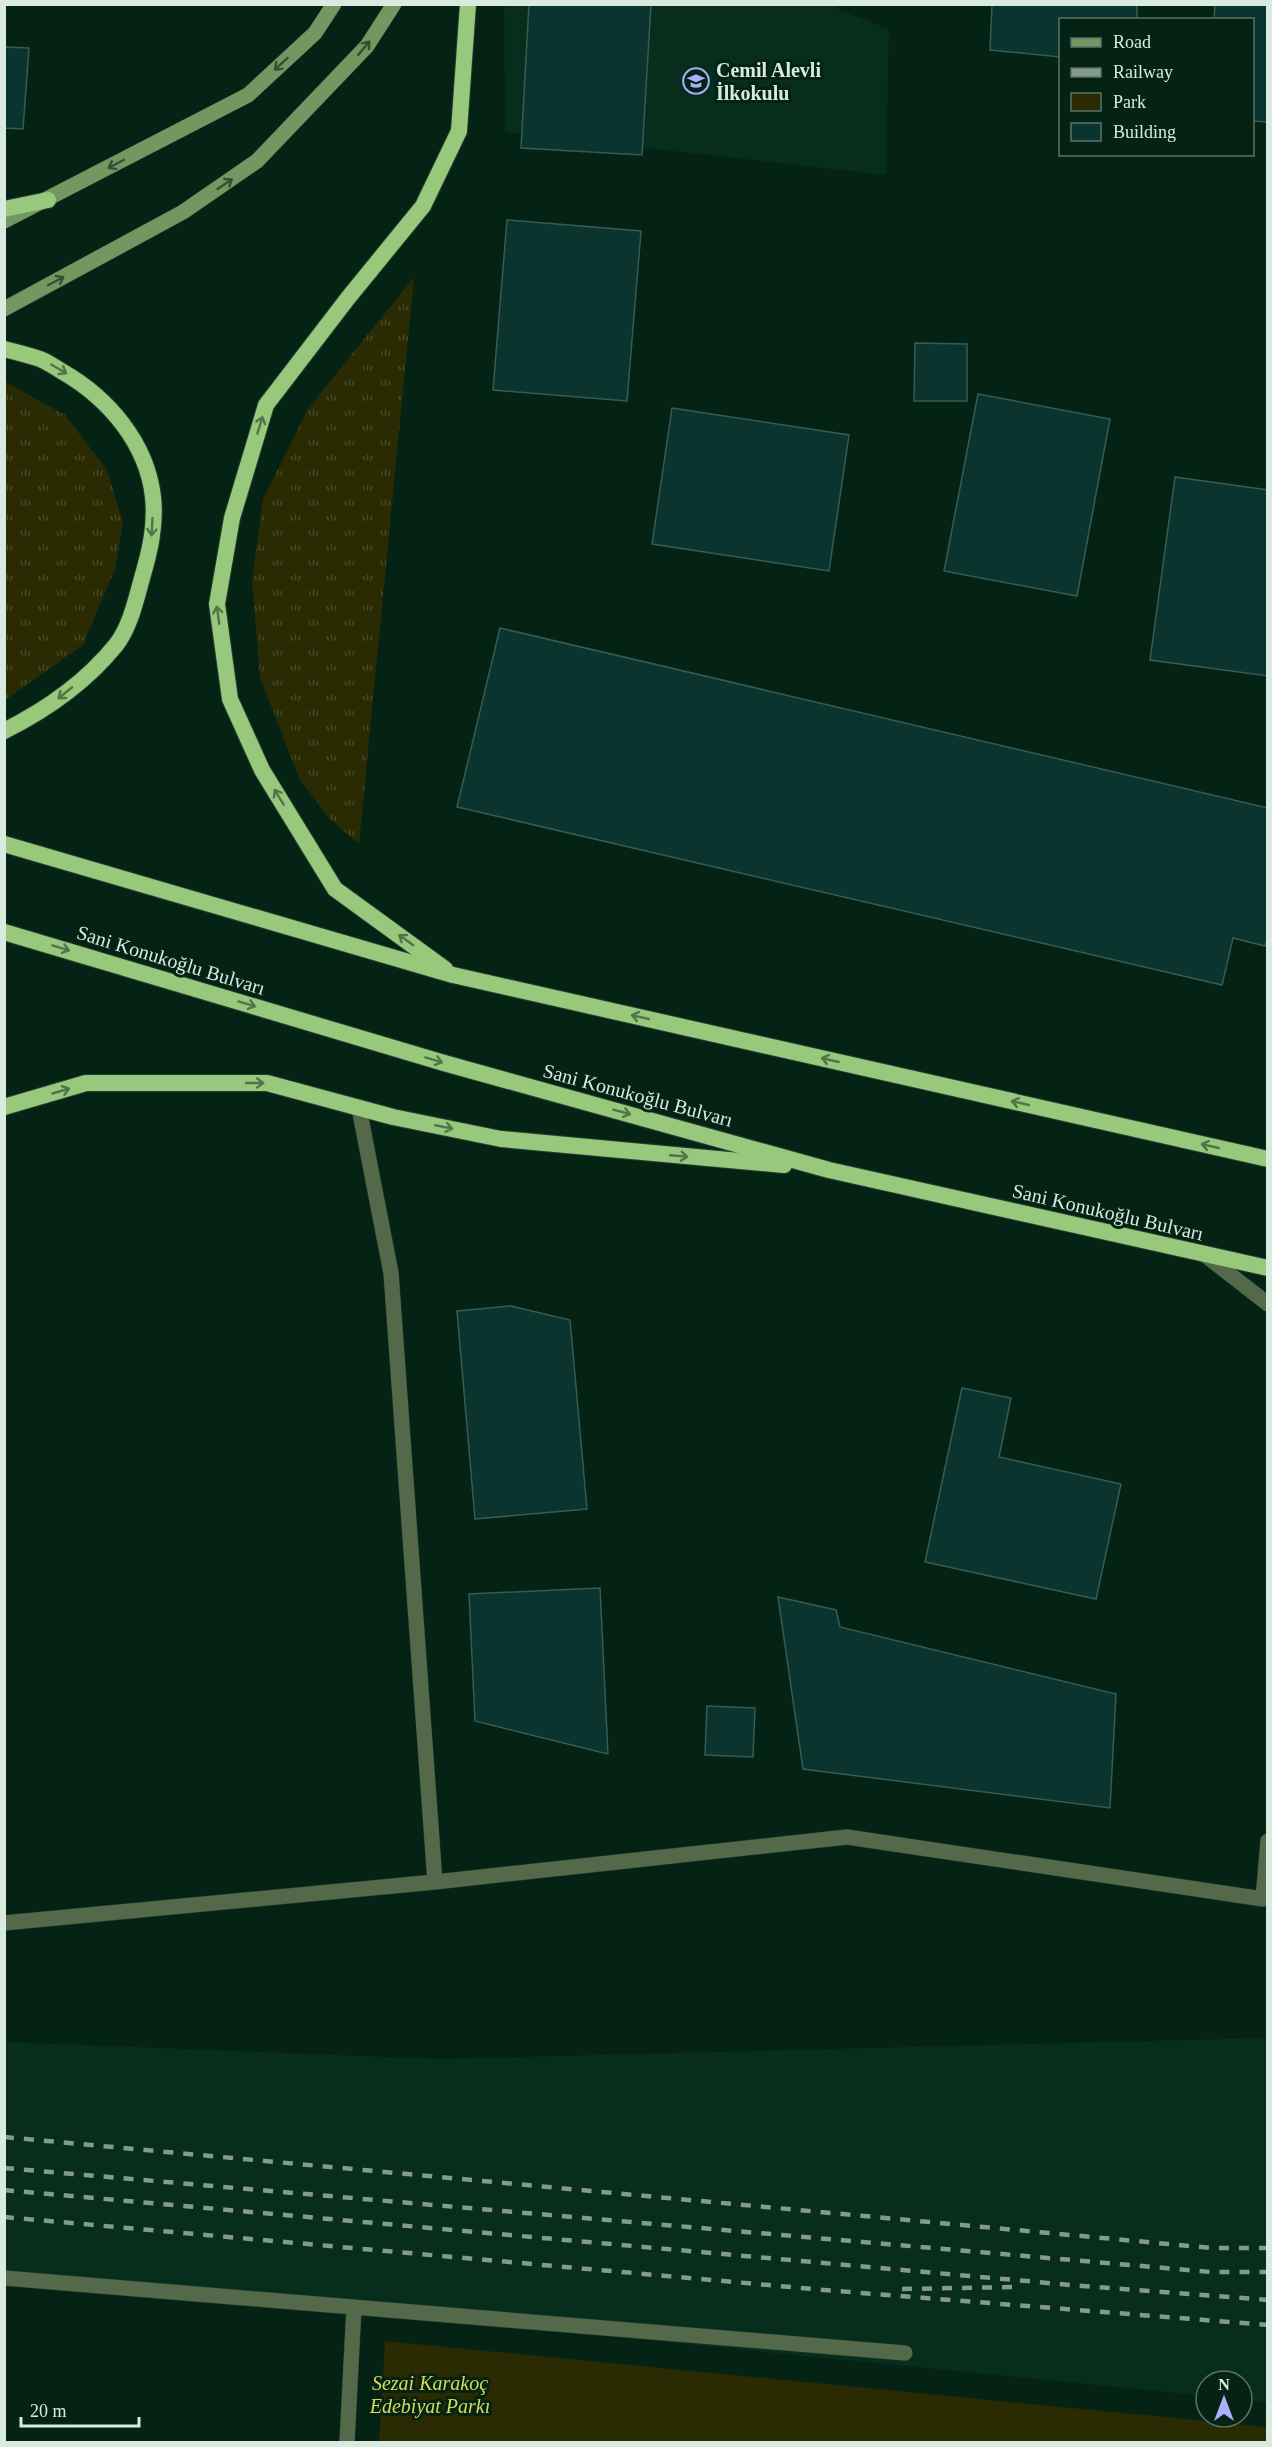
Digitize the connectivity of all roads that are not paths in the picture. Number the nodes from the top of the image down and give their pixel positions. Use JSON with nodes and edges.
{"nodes":[{"id":1,"x":334,"y":4,"type":"edge"},
{"id":2,"x":394,"y":4,"type":"edge"},
{"id":3,"x":468,"y":4,"type":"edge"},
{"id":4,"x":48,"y":200,"type":"junction"},
{"id":5,"x":4,"y":209,"type":"edge"},
{"id":6,"x":4,"y":221,"type":"edge"},
{"id":7,"x":4,"y":309,"type":"edge"},
{"id":8,"x":4,"y":349,"type":"edge"},
{"id":9,"x":4,"y":731,"type":"edge"},
{"id":10,"x":4,"y":844,"type":"edge"},
{"id":11,"x":4,"y":932,"type":"edge"},
{"id":12,"x":453,"y":975,"type":"junction"},
{"id":13,"x":4,"y":1107,"type":"edge"},
{"id":14,"x":359,"y":1108,"type":"junction"},
{"id":15,"x":1268,"y":1159,"type":"edge"},
{"id":16,"x":829,"y":1170,"type":"junction"},
{"id":17,"x":1205,"y":1255,"type":"junction"},
{"id":18,"x":1268,"y":1268,"type":"edge"},
{"id":19,"x":1268,"y":1304,"type":"edge"},
{"id":20,"x":1268,"y":1841,"type":"edge"},
{"id":21,"x":435,"y":1882,"type":"junction"},
{"id":22,"x":4,"y":1923,"type":"edge"},
{"id":23,"x":4,"y":2277,"type":"edge"},
{"id":24,"x":354,"y":2307,"type":"junction"},
{"id":25,"x":906,"y":2353,"type":"dead end"},
{"id":26,"x":347,"y":2442,"type":"edge"}],
"edges":[{"from":1,"to":4,"type":"main road","one_way":true},
{"from":7,"to":2,"type":"main road","one_way":true},
{"from":12,"to":3,"type":"highway","one_way":true},
{"from":4,"to":5,"type":"highway"},
{"from":4,"to":6,"type":"main road"},
{"from":8,"to":9,"type":"highway","one_way":true},
{"from":10,"to":12,"type":"highway"},
{"from":11,"to":16,"type":"highway","name":"Sani Konukoğlu Bulvarı","one_way":true},
{"from":15,"to":12,"type":"highway","one_way":true},
{"from":13,"to":14,"type":"highway","one_way":true},
{"from":14,"to":16,"type":"highway","one_way":true},
{"from":14,"to":21,"type":"street"},
{"from":16,"to":17,"type":"highway","name":"Sani Konukoğlu Bulvarı"},
{"from":17,"to":18,"type":"highway","name":"Sani Konukoğlu Bulvarı"},
{"from":17,"to":19,"type":"street"},
{"from":20,"to":21,"type":"street"},
{"from":21,"to":22,"type":"street"},
{"from":23,"to":24,"type":"street"},
{"from":24,"to":25,"type":"street"},
{"from":24,"to":26,"type":"street"}]}
